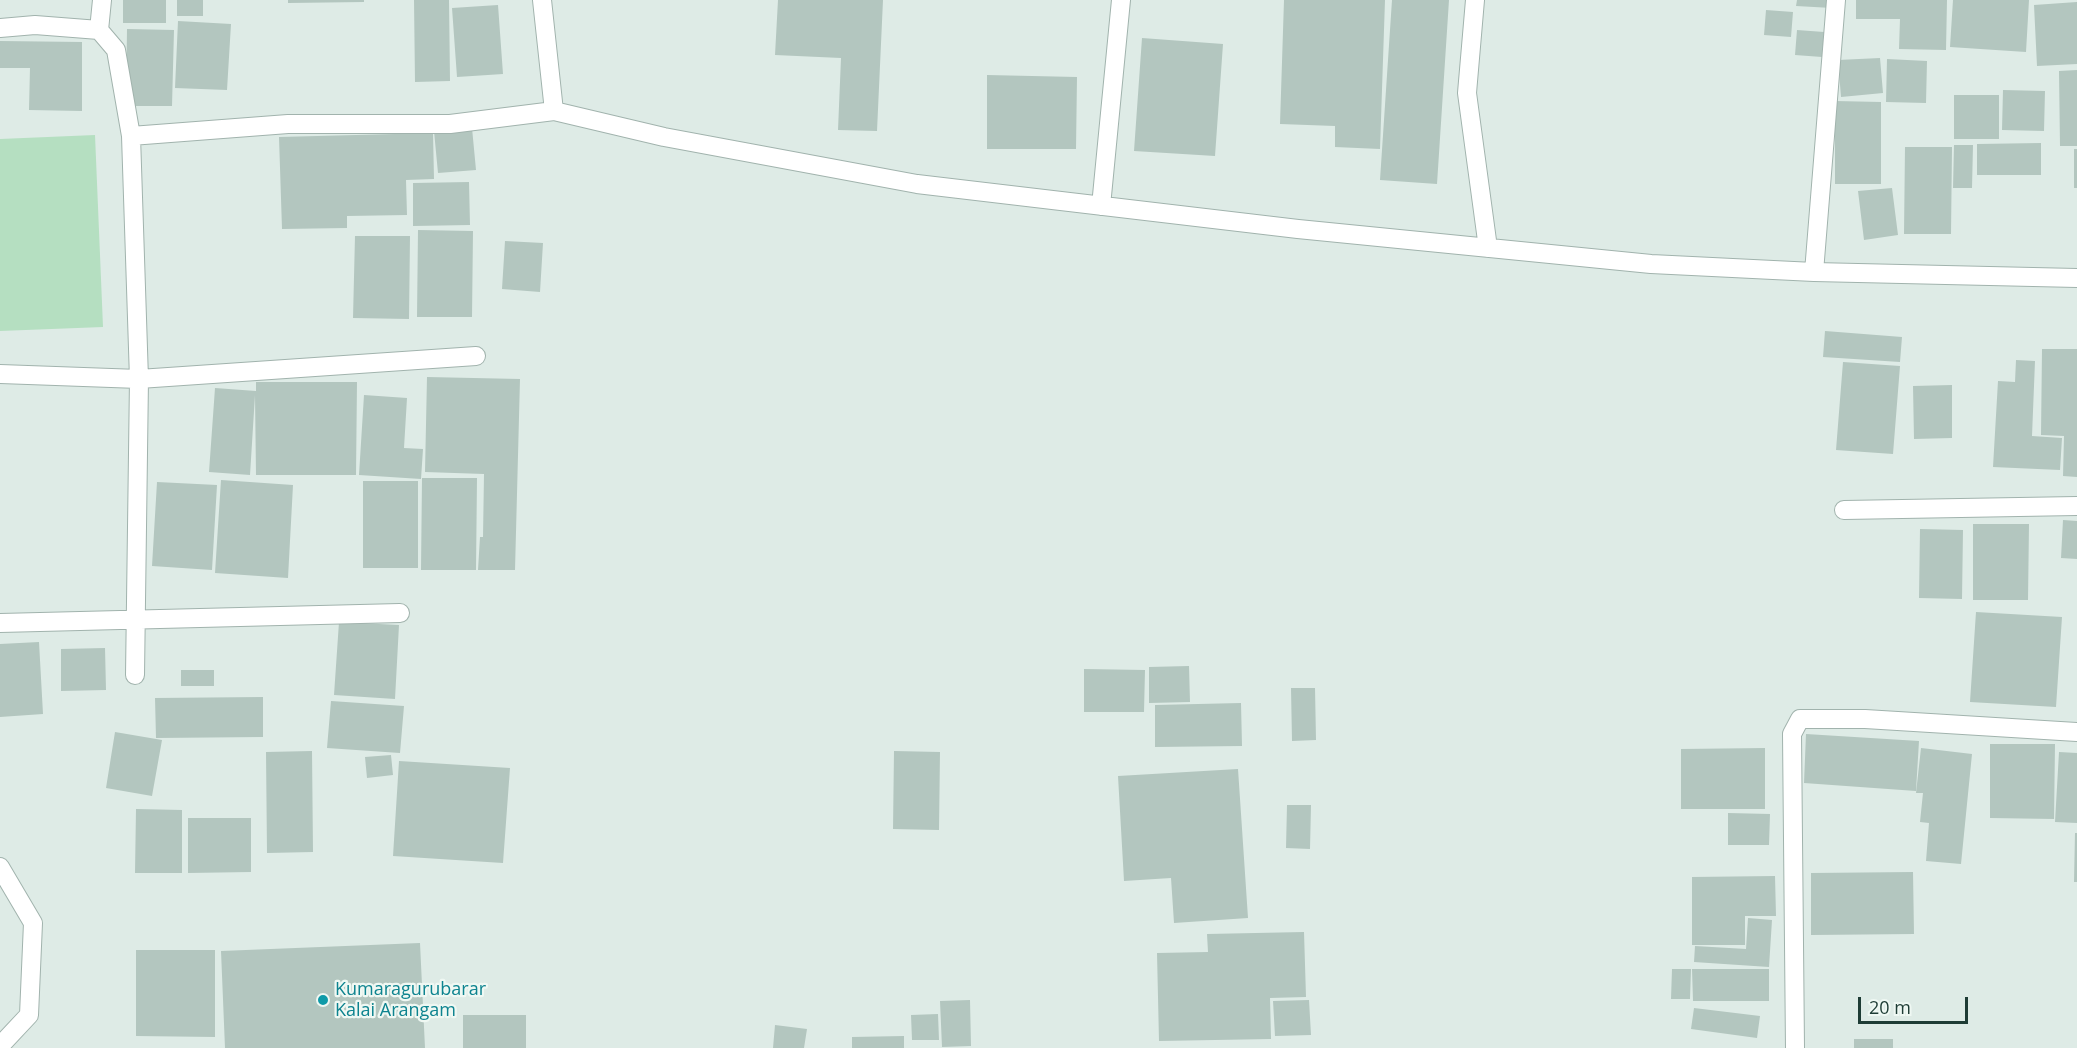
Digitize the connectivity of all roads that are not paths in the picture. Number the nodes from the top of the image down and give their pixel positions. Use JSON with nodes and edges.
{"nodes":[{"id":1,"x":102,"y":0,"type":"edge"},
{"id":2,"x":542,"y":0,"type":"edge"},
{"id":3,"x":1120,"y":0,"type":"edge"},
{"id":4,"x":1475,"y":0,"type":"edge"},
{"id":5,"x":1836,"y":0,"type":"edge"},
{"id":6,"x":0,"y":28,"type":"edge"},
{"id":7,"x":99,"y":30,"type":"junction"},
{"id":8,"x":555,"y":111,"type":"junction"},
{"id":9,"x":131,"y":136,"type":"junction"},
{"id":10,"x":1101,"y":206,"type":"junction"},
{"id":11,"x":1488,"y":248,"type":"junction"},
{"id":12,"x":1814,"y":272,"type":"junction"},
{"id":13,"x":2077,"y":278,"type":"edge"},
{"id":14,"x":476,"y":356,"type":"dead end"},
{"id":15,"x":0,"y":374,"type":"edge"},
{"id":16,"x":139,"y":379,"type":"junction"},
{"id":17,"x":2077,"y":506,"type":"edge"},
{"id":18,"x":1844,"y":510,"type":"dead end"},
{"id":19,"x":400,"y":613,"type":"dead end"},
{"id":20,"x":135,"y":620,"type":"junction"},
{"id":21,"x":0,"y":623,"type":"edge"},
{"id":22,"x":135,"y":675,"type":"dead end"},
{"id":23,"x":2077,"y":732,"type":"edge"},
{"id":24,"x":0,"y":867,"type":"edge"},
{"id":25,"x":0,"y":1046,"type":"edge"},
{"id":26,"x":1795,"y":1048,"type":"edge"}],
"edges":[{"from":1,"to":7,"type":"street"},
{"from":2,"to":8,"type":"street"},
{"from":3,"to":10,"type":"street"},
{"from":4,"to":11,"type":"street"},
{"from":5,"to":12,"type":"street"},
{"from":6,"to":7,"type":"street"},
{"from":7,"to":9,"type":"street"},
{"from":8,"to":9,"type":"street"},
{"from":8,"to":10,"type":"street"},
{"from":9,"to":16,"type":"street"},
{"from":10,"to":11,"type":"street"},
{"from":11,"to":12,"type":"street"},
{"from":12,"to":13,"type":"street"},
{"from":14,"to":16,"type":"street"},
{"from":15,"to":16,"type":"street"},
{"from":16,"to":20,"type":"street"},
{"from":17,"to":18,"type":"street"},
{"from":19,"to":20,"type":"street"},
{"from":20,"to":21,"type":"street"},
{"from":20,"to":22,"type":"street"},
{"from":23,"to":26,"type":"street"},
{"from":24,"to":25,"type":"street"}]}
